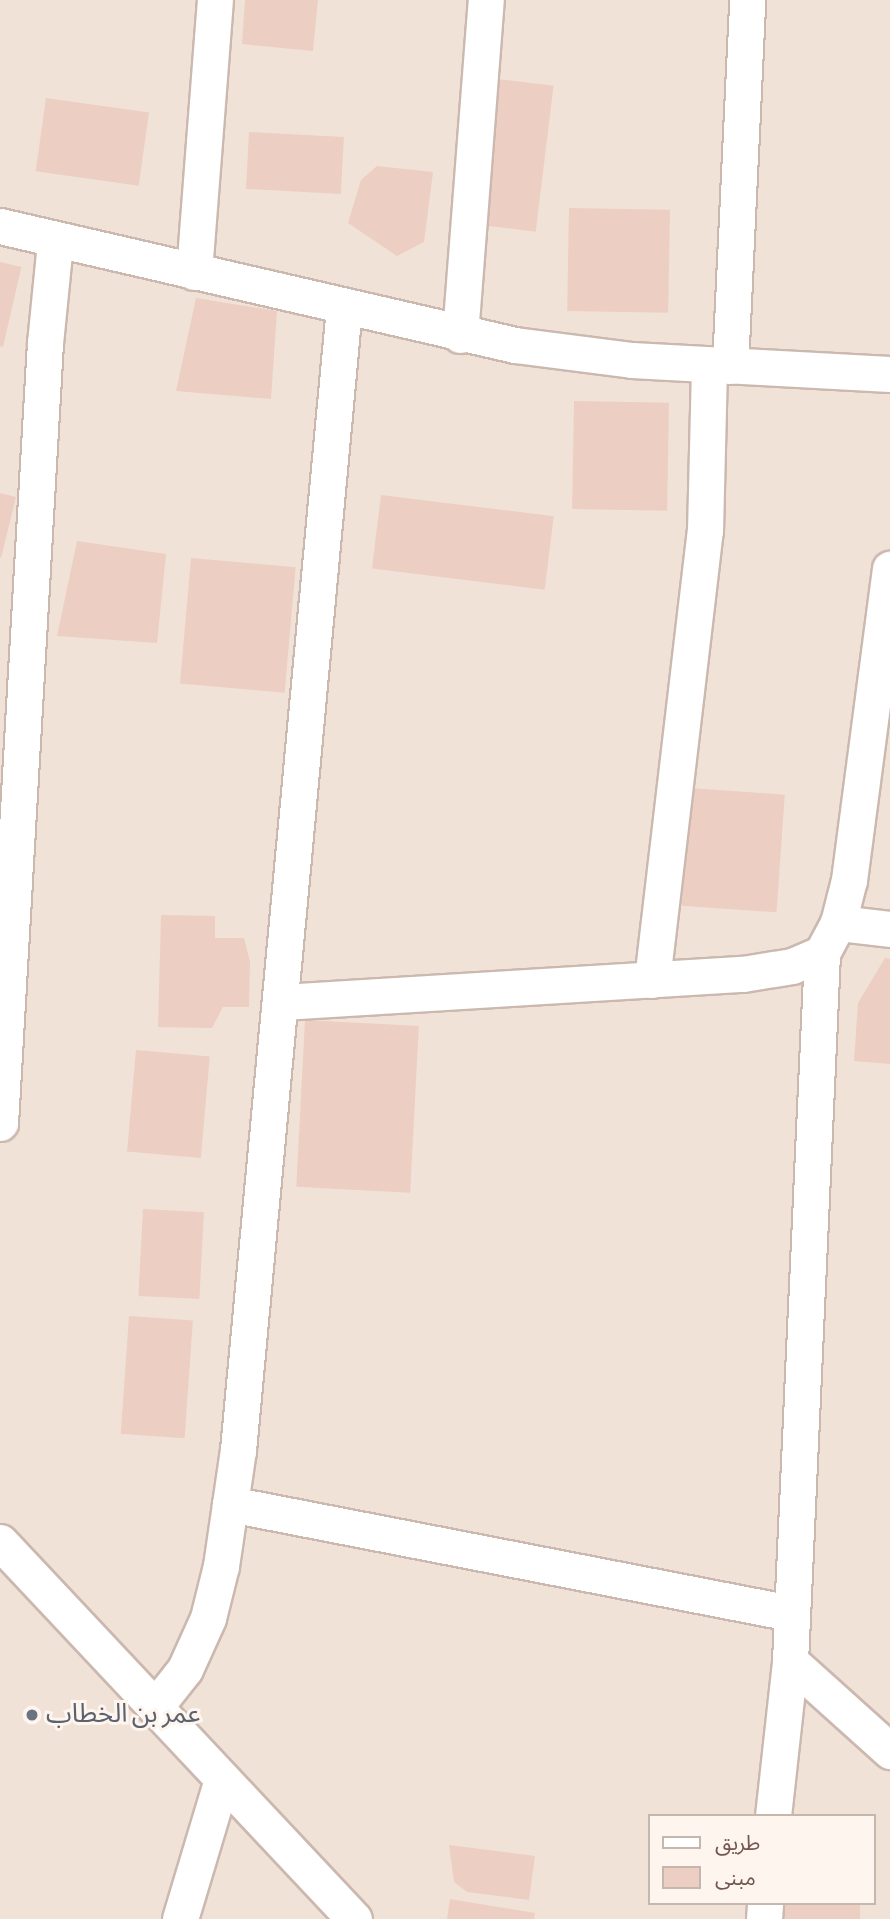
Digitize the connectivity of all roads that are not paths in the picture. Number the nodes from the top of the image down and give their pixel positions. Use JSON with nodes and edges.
{"nodes":[{"id":1,"x":215,"y":0,"type":"edge"},
{"id":2,"x":486,"y":0,"type":"edge"},
{"id":3,"x":747,"y":0,"type":"edge"},
{"id":4,"x":0,"y":226,"type":"edge"},
{"id":5,"x":55,"y":242,"type":"junction"},
{"id":6,"x":194,"y":272,"type":"junction"},
{"id":7,"x":344,"y":307,"type":"junction"},
{"id":8,"x":460,"y":335,"type":"junction"},
{"id":9,"x":719,"y":366,"type":"junction"},
{"id":10,"x":890,"y":374,"type":"edge"},
{"id":11,"x":890,"y":569,"type":"edge"},
{"id":12,"x":838,"y":923,"type":"junction"},
{"id":13,"x":890,"y":929,"type":"edge"},
{"id":14,"x":822,"y":953,"type":"junction"},
{"id":15,"x":652,"y":980,"type":"junction"},
{"id":16,"x":282,"y":1002,"type":"junction"},
{"id":17,"x":0,"y":1123,"type":"edge"},
{"id":18,"x":230,"y":1504,"type":"junction"},
{"id":19,"x":0,"y":1542,"type":"edge"},
{"id":20,"x":791,"y":1613,"type":"junction"},
{"id":21,"x":790,"y":1661,"type":"junction"},
{"id":22,"x":155,"y":1707,"type":"junction"},
{"id":23,"x":890,"y":1752,"type":"edge"},
{"id":24,"x":222,"y":1779,"type":"junction"},
{"id":25,"x":773,"y":1814,"type":"edge"},
{"id":26,"x":180,"y":1919,"type":"edge"},
{"id":27,"x":354,"y":1919,"type":"edge"}],
"edges":[{"from":1,"to":6,"type":"street"},
{"from":2,"to":8,"type":"street"},
{"from":3,"to":9,"type":"street"},
{"from":4,"to":5,"type":"street"},
{"from":5,"to":6,"type":"street"},
{"from":5,"to":17,"type":"street"},
{"from":6,"to":7,"type":"street"},
{"from":7,"to":8,"type":"street"},
{"from":7,"to":16,"type":"street"},
{"from":8,"to":9,"type":"street"},
{"from":9,"to":10,"type":"street"},
{"from":9,"to":15,"type":"street"},
{"from":11,"to":12,"type":"street"},
{"from":12,"to":13,"type":"street"},
{"from":12,"to":14,"type":"street"},
{"from":14,"to":15,"type":"street"},
{"from":14,"to":20,"type":"street"},
{"from":15,"to":16,"type":"street"},
{"from":16,"to":18,"type":"street"},
{"from":18,"to":20,"type":"street"},
{"from":18,"to":22,"type":"street"},
{"from":19,"to":22,"type":"street"},
{"from":20,"to":21,"type":"street"},
{"from":21,"to":23,"type":"street"},
{"from":21,"to":25,"type":"street"},
{"from":22,"to":24,"type":"street"},
{"from":24,"to":26,"type":"street"},
{"from":24,"to":27,"type":"street"}]}
